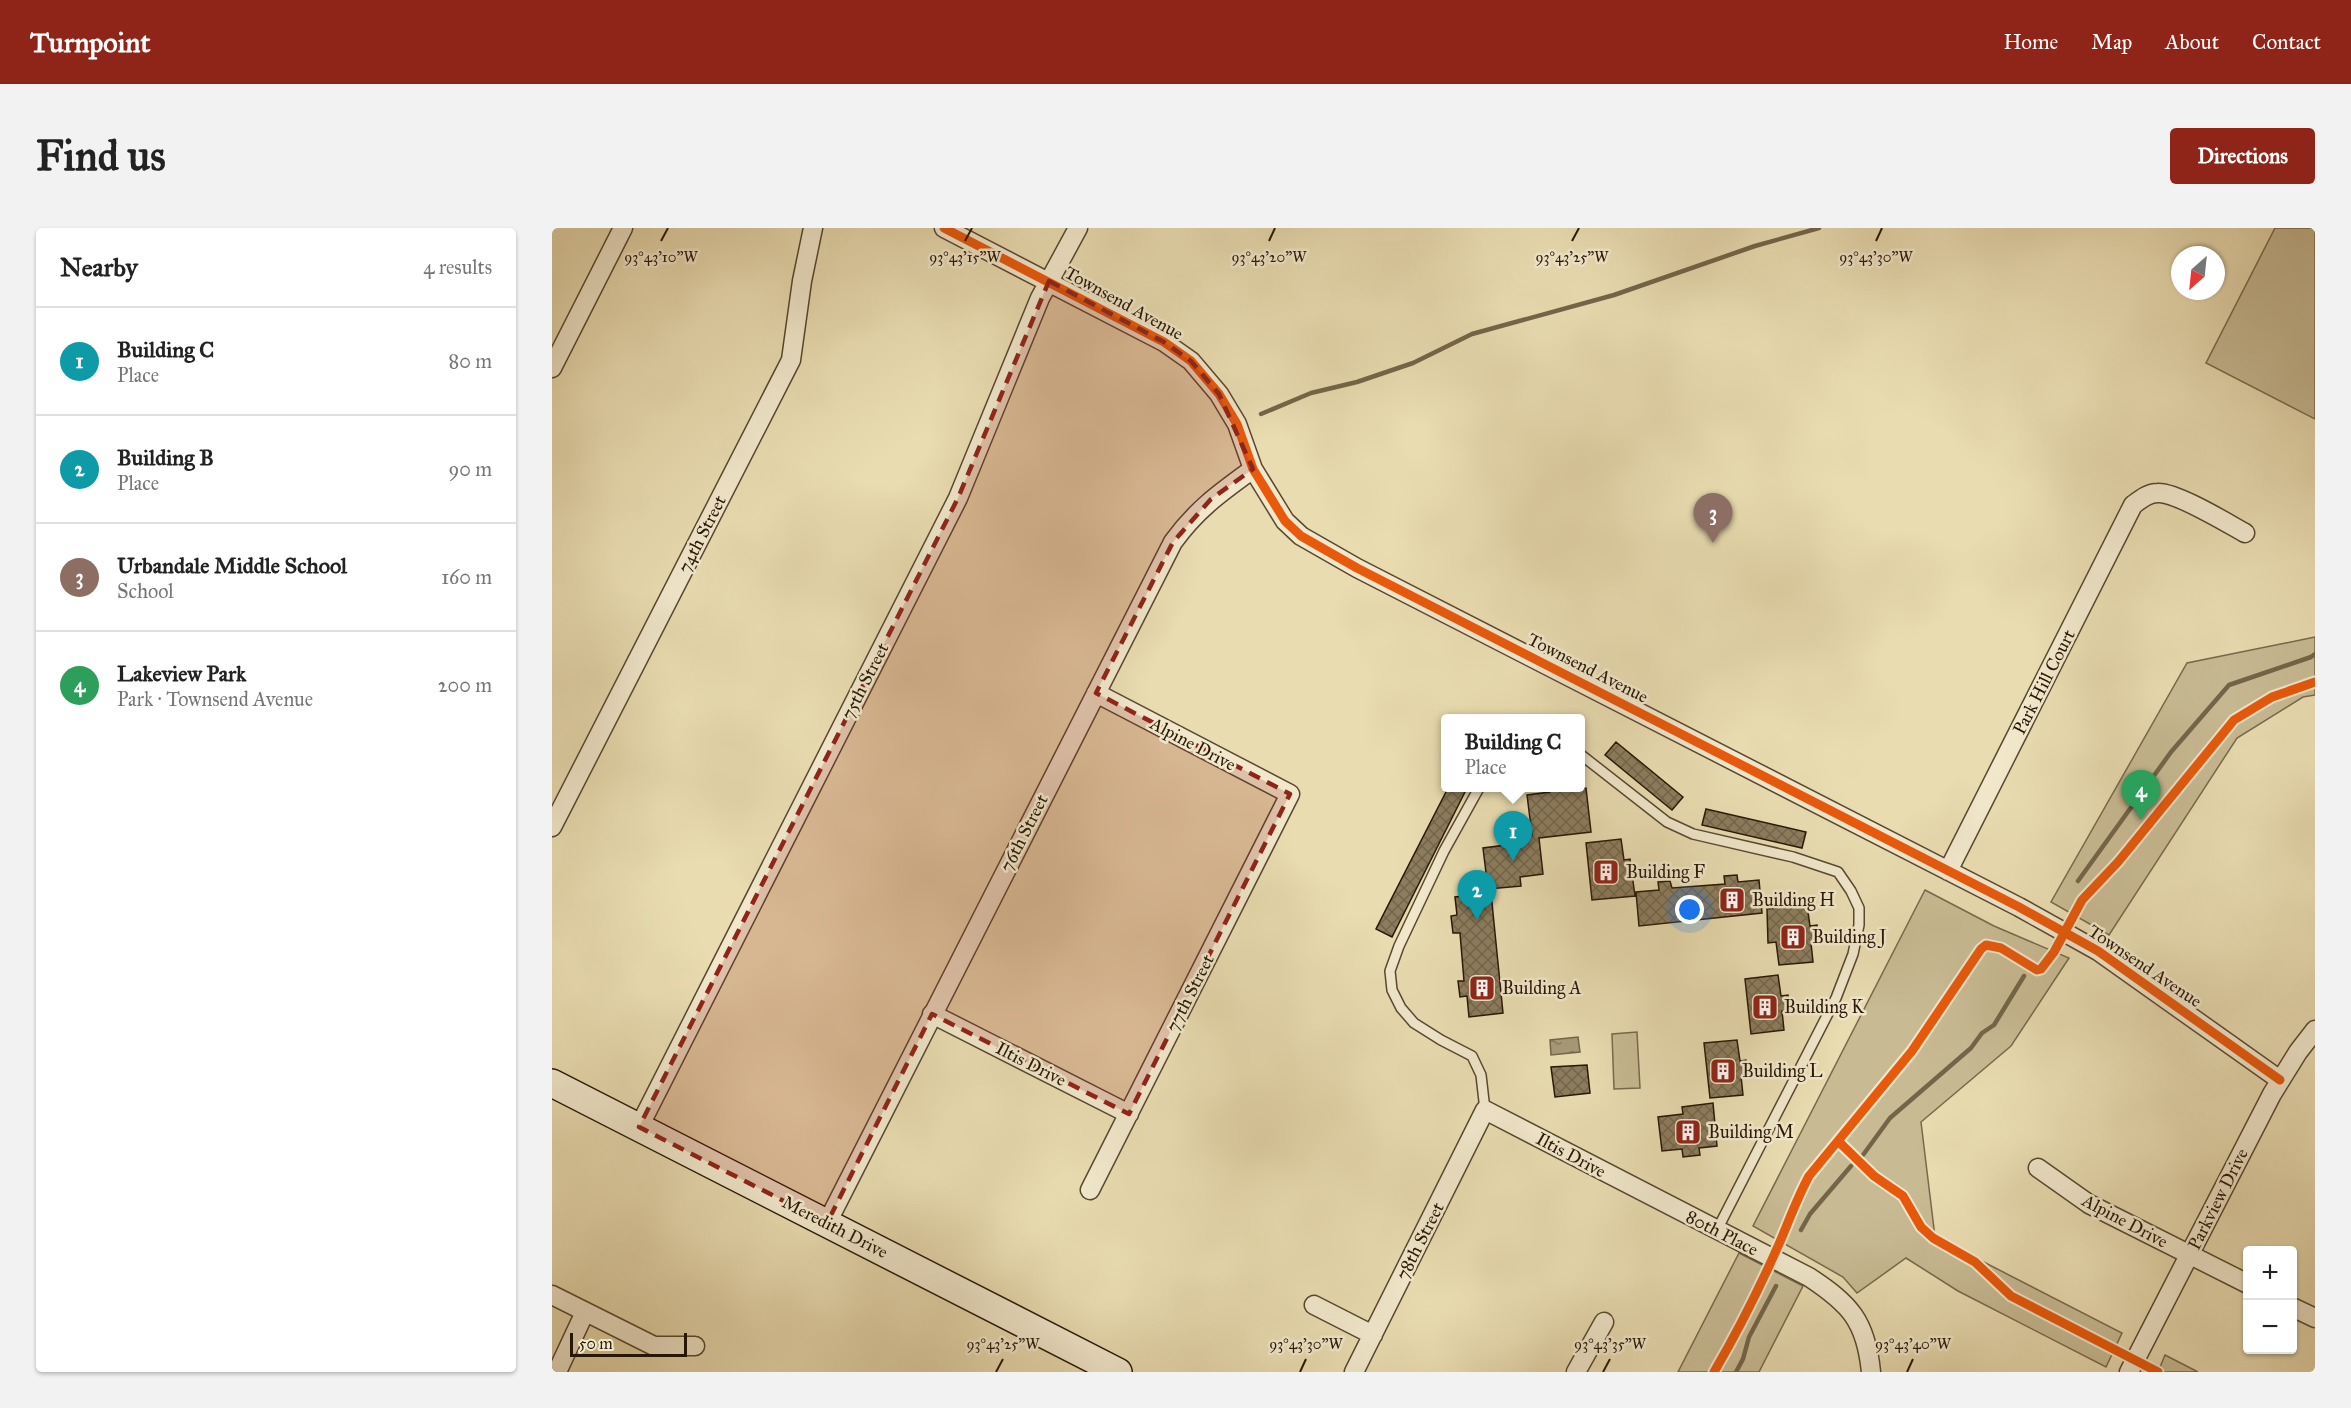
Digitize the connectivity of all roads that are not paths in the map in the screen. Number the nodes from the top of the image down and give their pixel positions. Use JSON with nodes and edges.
{"nodes":[{"id":1,"x":623,"y":228,"type":"edge"},
{"id":2,"x":813,"y":228,"type":"edge"},
{"id":3,"x":944,"y":228,"type":"edge"},
{"id":4,"x":1078,"y":228,"type":"edge"},
{"id":5,"x":1049,"y":281,"type":"junction"},
{"id":6,"x":552,"y":368,"type":"edge"},
{"id":7,"x":1253,"y":469,"type":"junction"},
{"id":8,"x":2245,"y":532,"type":"dead end"},
{"id":9,"x":1096,"y":693,"type":"junction"},
{"id":10,"x":1585,"y":757,"type":"edge"},
{"id":11,"x":1477,"y":792,"type":"edge"},
{"id":12,"x":1290,"y":794,"type":"joint"},
{"id":13,"x":552,"y":827,"type":"edge"},
{"id":14,"x":1948,"y":871,"type":"junction"},
{"id":15,"x":932,"y":1014,"type":"junction"},
{"id":16,"x":2315,"y":1030,"type":"edge"},
{"id":17,"x":2280,"y":1080,"type":"junction"},
{"id":18,"x":552,"y":1083,"type":"edge"},
{"id":19,"x":1485,"y":1110,"type":"junction"},
{"id":20,"x":1129,"y":1114,"type":"junction"},
{"id":21,"x":639,"y":1127,"type":"junction"},
{"id":22,"x":2038,"y":1168,"type":"dead end"},
{"id":23,"x":1090,"y":1190,"type":"dead end"},
{"id":24,"x":1658,"y":1200,"type":"joint"},
{"id":25,"x":827,"y":1223,"type":"junction"},
{"id":26,"x":1717,"y":1230,"type":"junction"},
{"id":27,"x":2190,"y":1255,"type":"junction"},
{"id":28,"x":2243,"y":1282,"type":"edge"},
{"id":29,"x":552,"y":1295,"type":"edge"},
{"id":30,"x":1314,"y":1305,"type":"dead end"},
{"id":31,"x":2297,"y":1309,"type":"edge"},
{"id":32,"x":585,"y":1312,"type":"junction"},
{"id":33,"x":2315,"y":1318,"type":"edge"},
{"id":34,"x":1605,"y":1322,"type":"dead end"},
{"id":35,"x":1372,"y":1335,"type":"junction"},
{"id":36,"x":695,"y":1346,"type":"dead end"},
{"id":37,"x":557,"y":1372,"type":"edge"},
{"id":38,"x":1118,"y":1372,"type":"edge"},
{"id":39,"x":1354,"y":1372,"type":"edge"},
{"id":40,"x":1576,"y":1372,"type":"edge"},
{"id":41,"x":1871,"y":1372,"type":"edge"},
{"id":42,"x":2129,"y":1372,"type":"edge"}],
"edges":[{"from":1,"to":6,"type":"street"},
{"from":2,"to":13,"type":"street","name":"74th Street"},
{"from":3,"to":5,"type":"street","name":"Townsend Avenue"},
{"from":4,"to":5,"type":"street","name":"75th Street"},
{"from":5,"to":7,"type":"street","name":"Townsend Avenue"},
{"from":5,"to":21,"type":"street","name":"75th Street"},
{"from":7,"to":9,"type":"street","name":"76th Street"},
{"from":7,"to":14,"type":"street","name":"Townsend Avenue"},
{"from":8,"to":14,"type":"street","name":"Park Hill Court"},
{"from":9,"to":12,"type":"street","name":"Alpine Drive"},
{"from":9,"to":15,"type":"street","name":"76th Street"},
{"from":10,"to":26,"type":"lane"},
{"from":11,"to":19,"type":"lane"},
{"from":12,"to":20,"type":"street","name":"77th Street"},
{"from":14,"to":17,"type":"street","name":"Townsend Avenue"},
{"from":15,"to":20,"type":"street","name":"Iltis Drive"},
{"from":15,"to":25,"type":"street","name":"76th Street"},
{"from":16,"to":17,"type":"street","name":"Parkview Drive"},
{"from":17,"to":27,"type":"street","name":"Parkview Drive"},
{"from":18,"to":21,"type":"main road","name":"Meredith Drive"},
{"from":19,"to":24,"type":"street","name":"Iltis Drive"},
{"from":19,"to":35,"type":"street","name":"78th Street"},
{"from":20,"to":23,"type":"street","name":"77th Street"},
{"from":21,"to":25,"type":"main road","name":"Meredith Drive"},
{"from":22,"to":27,"type":"street","name":"Alpine Drive"},
{"from":24,"to":26,"type":"street","name":"80th Place"},
{"from":25,"to":38,"type":"main road","name":"Meredith Drive"},
{"from":26,"to":41,"type":"street","name":"80th Place"},
{"from":27,"to":28,"type":"street","name":"Alpine Drive"},
{"from":27,"to":42,"type":"street","name":"Parkview Drive"},
{"from":29,"to":32,"type":"street"},
{"from":30,"to":35,"type":"street"},
{"from":31,"to":33,"type":"street"},
{"from":32,"to":36,"type":"street"},
{"from":32,"to":37,"type":"street"},
{"from":34,"to":40,"type":"street"},
{"from":35,"to":39,"type":"street","name":"78th Street"}]}
